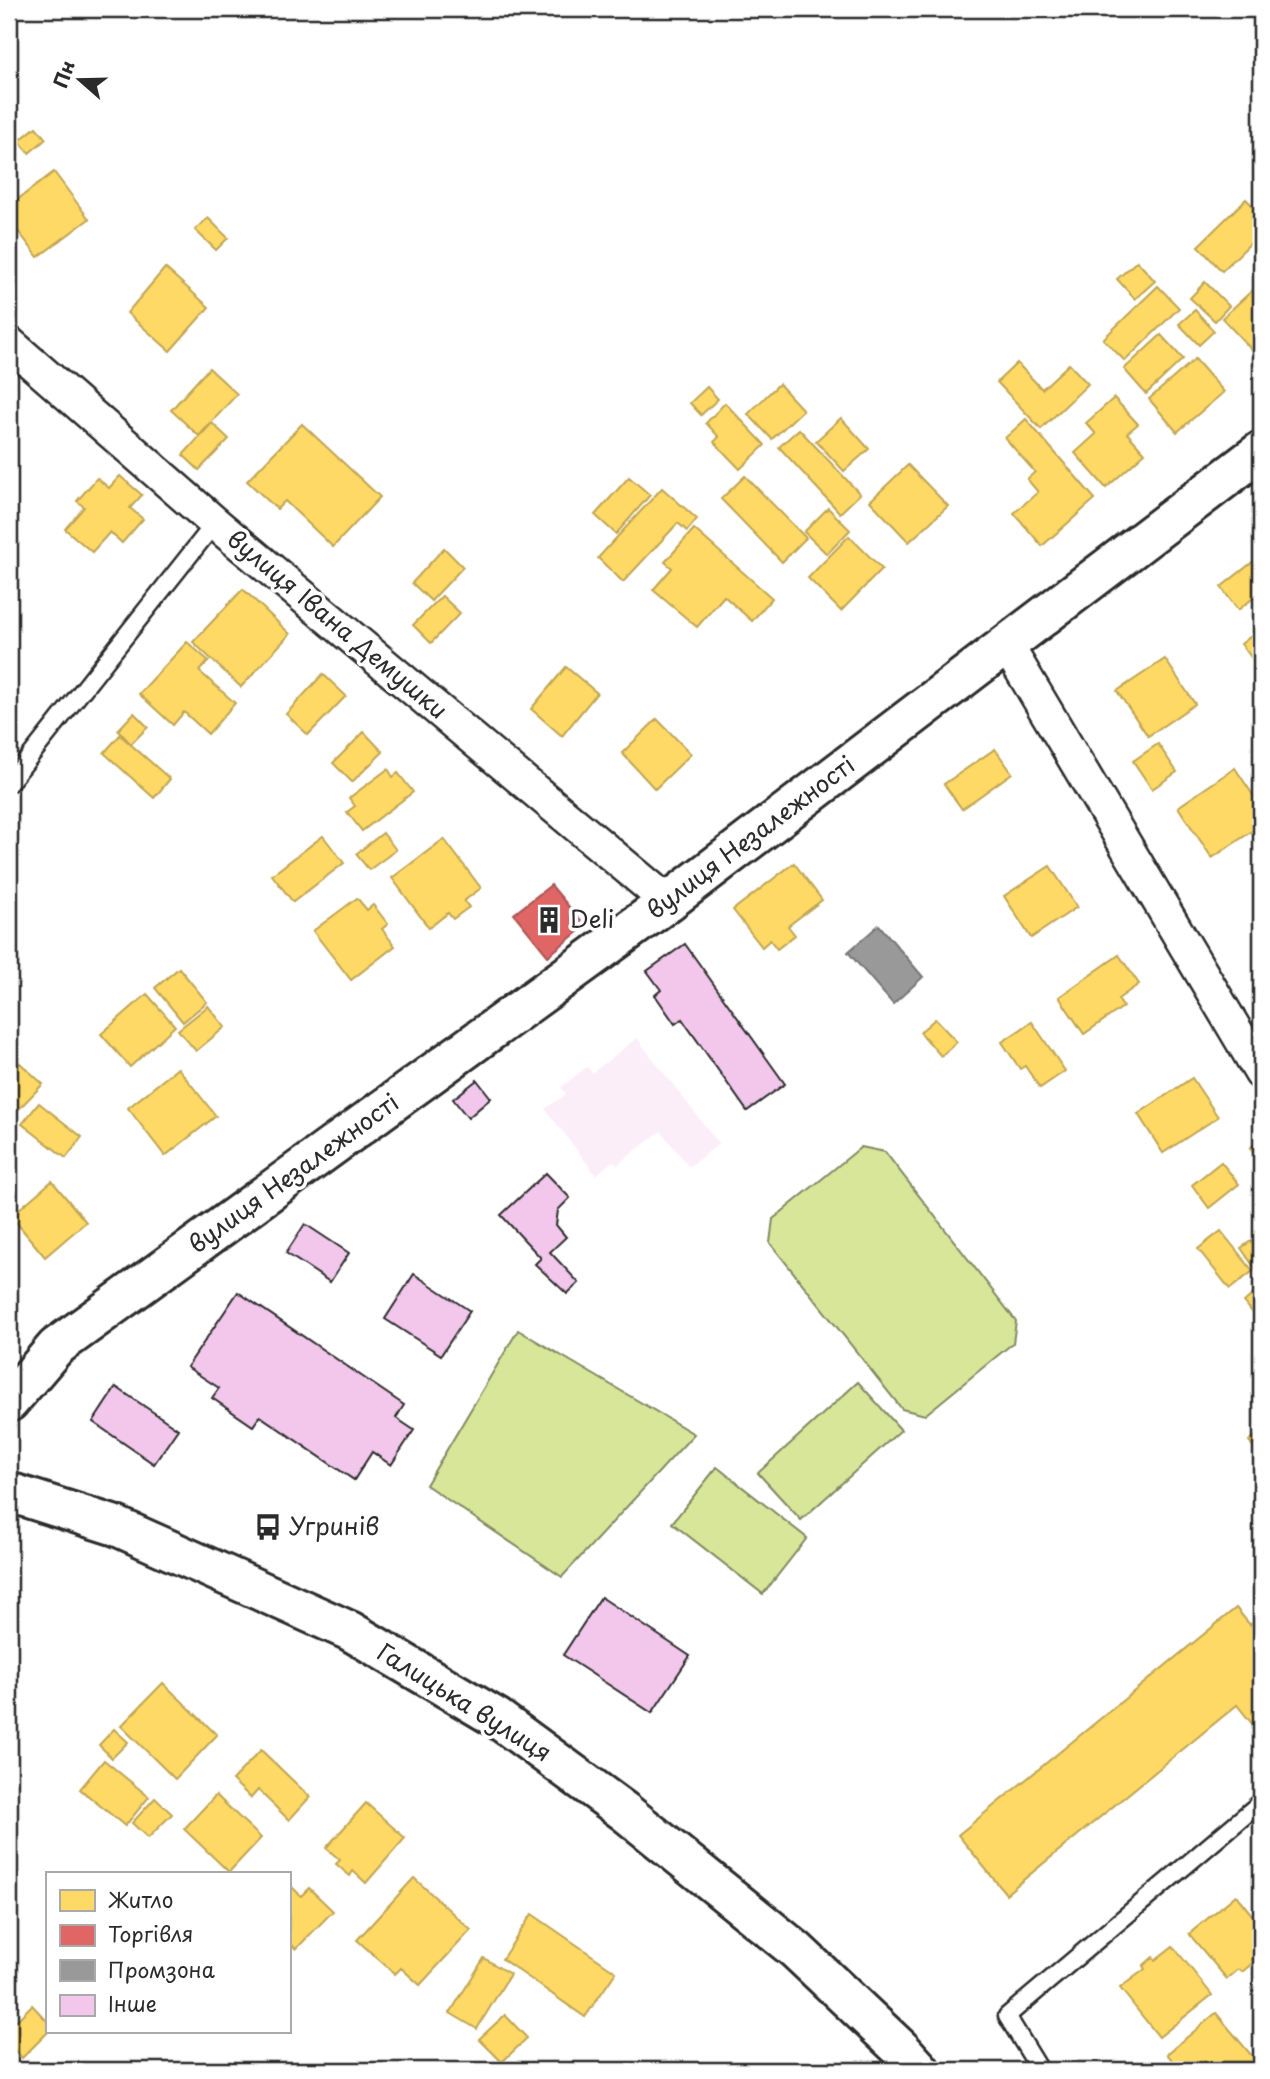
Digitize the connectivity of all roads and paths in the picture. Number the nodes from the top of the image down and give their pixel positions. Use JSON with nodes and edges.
{"nodes":[{"id":1,"x":9,"y":343,"type":"edge"},
{"id":2,"x":1261,"y":451,"type":"edge"},
{"id":3,"x":215,"y":523,"type":"junction"},
{"id":4,"x":1006,"y":644,"type":"junction"},
{"id":5,"x":9,"y":783,"type":"edge"},
{"id":6,"x":668,"y":902,"type":"junction"},
{"id":7,"x":1261,"y":1073,"type":"edge"},
{"id":8,"x":9,"y":1402,"type":"edge"},
{"id":9,"x":9,"y":1492,"type":"edge"},
{"id":10,"x":1261,"y":1802,"type":"edge"},
{"id":11,"x":920,"y":2070,"type":"edge"},
{"id":12,"x":1040,"y":2070,"type":"edge"}],
"edges":[{"from":1,"to":3,"type":"street","name":"вулиця Івана Демушки"},
{"from":2,"to":4,"type":"street","name":"вулиця Незалежності"},
{"from":3,"to":5,"type":"lane"},
{"from":3,"to":6,"type":"street","name":"вулиця Івана Демушки"},
{"from":4,"to":6,"type":"street","name":"вулиця Незалежності"},
{"from":4,"to":7,"type":"street"},
{"from":6,"to":8,"type":"street","name":"вулиця Незалежності"},
{"from":9,"to":11,"type":"street","name":"Галицька вулиця"},
{"from":10,"to":12,"type":"lane"}]}
